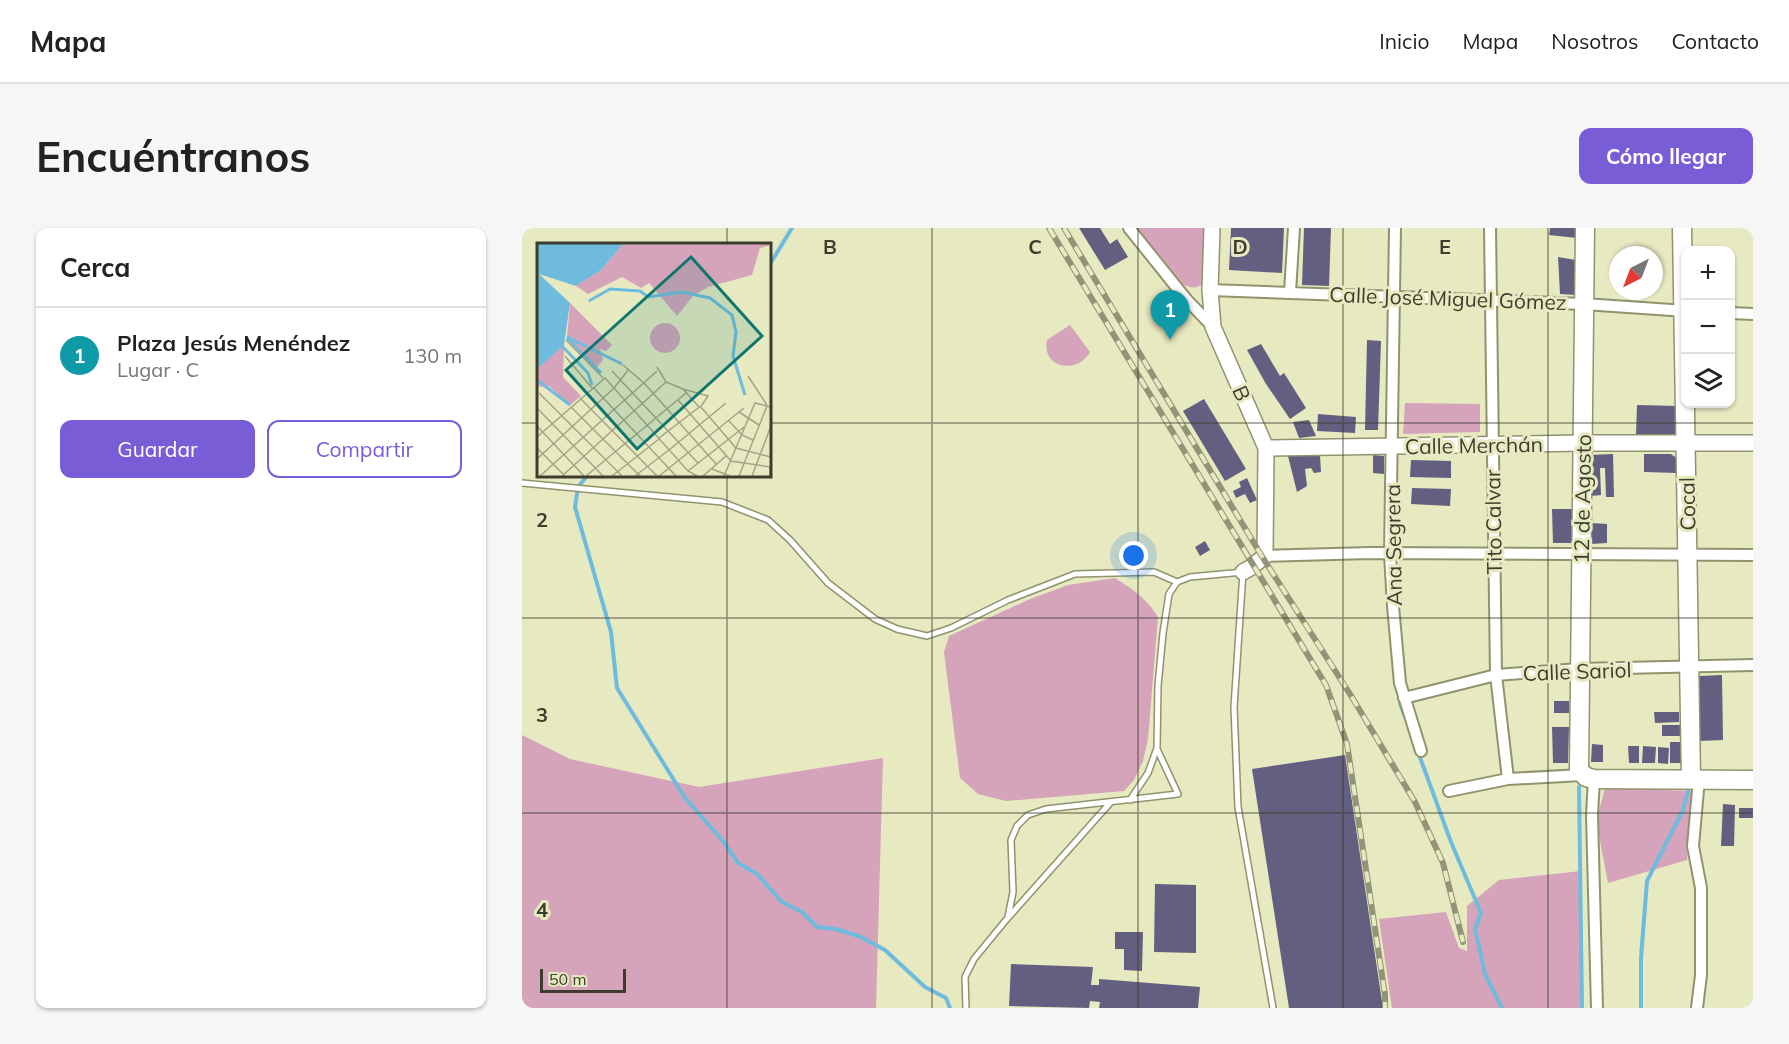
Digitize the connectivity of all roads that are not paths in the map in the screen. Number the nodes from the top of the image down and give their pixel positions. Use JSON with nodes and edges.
{"nodes":[{"id":1,"x":1129,"y":228,"type":"edge"},
{"id":2,"x":1212,"y":228,"type":"edge"},
{"id":3,"x":1294,"y":228,"type":"edge"},
{"id":4,"x":1395,"y":228,"type":"edge"},
{"id":5,"x":1490,"y":228,"type":"edge"},
{"id":6,"x":1585,"y":228,"type":"edge"},
{"id":7,"x":1682,"y":228,"type":"edge"},
{"id":8,"x":1210,"y":290,"type":"junction"},
{"id":9,"x":1290,"y":292,"type":"junction"},
{"id":10,"x":1395,"y":296,"type":"junction"},
{"id":11,"x":1491,"y":300,"type":"junction"},
{"id":12,"x":1684,"y":300,"type":"edge"},
{"id":13,"x":1584,"y":304,"type":"junction"},
{"id":14,"x":1681,"y":311,"type":"edge"},
{"id":15,"x":1735,"y":313,"type":"edge"},
{"id":16,"x":1753,"y":314,"type":"edge"},
{"id":17,"x":1213,"y":327,"type":"junction"},
{"id":18,"x":1685,"y":354,"type":"edge"},
{"id":19,"x":1582,"y":443,"type":"junction"},
{"id":20,"x":1687,"y":443,"type":"junction"},
{"id":21,"x":1753,"y":443,"type":"edge"},
{"id":22,"x":1492,"y":445,"type":"junction"},
{"id":23,"x":1393,"y":446,"type":"junction"},
{"id":24,"x":1266,"y":448,"type":"junction"},
{"id":25,"x":522,"y":483,"type":"edge"},
{"id":26,"x":1390,"y":554,"type":"junction"},
{"id":27,"x":1494,"y":554,"type":"junction"},
{"id":28,"x":1581,"y":555,"type":"junction"},
{"id":29,"x":1688,"y":555,"type":"junction"},
{"id":30,"x":1753,"y":555,"type":"edge"},
{"id":31,"x":1264,"y":557,"type":"junction"},
{"id":32,"x":1242,"y":572,"type":"junction"},
{"id":33,"x":1177,"y":582,"type":"junction"},
{"id":34,"x":1753,"y":665,"type":"edge"},
{"id":35,"x":1691,"y":667,"type":"junction"},
{"id":36,"x":1579,"y":669,"type":"junction"},
{"id":37,"x":1496,"y":675,"type":"junction"},
{"id":38,"x":1404,"y":698,"type":"junction"},
{"id":39,"x":1157,"y":748,"type":"junction"},
{"id":40,"x":1421,"y":751,"type":"dead end"},
{"id":41,"x":1585,"y":775,"type":"junction"},
{"id":42,"x":1508,"y":779,"type":"junction"},
{"id":43,"x":1695,"y":779,"type":"junction"},
{"id":44,"x":1753,"y":780,"type":"edge"},
{"id":45,"x":1449,"y":791,"type":"dead end"},
{"id":46,"x":1130,"y":800,"type":"junction"},
{"id":47,"x":1110,"y":802,"type":"junction"},
{"id":48,"x":1008,"y":917,"type":"junction"},
{"id":49,"x":966,"y":1008,"type":"edge"},
{"id":50,"x":1273,"y":1008,"type":"edge"},
{"id":51,"x":1596,"y":1008,"type":"edge"},
{"id":52,"x":1697,"y":1008,"type":"edge"}],
"edges":[{"from":1,"to":17,"type":"street"},
{"from":2,"to":8,"type":"street","name":"B"},
{"from":3,"to":9,"type":"street"},
{"from":4,"to":10,"type":"street","name":"Ana Segrera"},
{"from":5,"to":11,"type":"street","name":"Tito Calvar"},
{"from":6,"to":13,"type":"main road","name":"12 de Agosto"},
{"from":7,"to":12,"type":"main road","name":"Cocal"},
{"from":8,"to":9,"type":"street","name":"Calle José Miguel Gómez"},
{"from":8,"to":17,"type":"street","name":"B"},
{"from":9,"to":10,"type":"street","name":"Calle José Miguel Gómez"},
{"from":10,"to":11,"type":"street","name":"Calle José Miguel Gómez"},
{"from":10,"to":23,"type":"street","name":"Ana Segrera"},
{"from":11,"to":13,"type":"street","name":"Calle José Miguel Gómez"},
{"from":11,"to":22,"type":"street","name":"Tito Calvar"},
{"from":13,"to":14,"type":"street","name":"Calle José Miguel Gómez"},
{"from":13,"to":19,"type":"main road","name":"12 de Agosto"},
{"from":15,"to":16,"type":"street"},
{"from":17,"to":24,"type":"street","name":"B"},
{"from":18,"to":20,"type":"main road","name":"Cocal"},
{"from":19,"to":20,"type":"street","name":"Calle Merchán"},
{"from":19,"to":22,"type":"street","name":"Calle Merchán"},
{"from":19,"to":28,"type":"main road","name":"12 de Agosto"},
{"from":20,"to":21,"type":"street","name":"Calle Merchán"},
{"from":20,"to":29,"type":"main road","name":"Cocal"},
{"from":22,"to":23,"type":"street","name":"Calle Merchán"},
{"from":22,"to":27,"type":"street","name":"Tito Calvar"},
{"from":23,"to":24,"type":"street","name":"Calle Merchán"},
{"from":23,"to":26,"type":"street","name":"Ana Segrera"},
{"from":24,"to":31,"type":"street","name":"B"},
{"from":25,"to":33,"type":"lane"},
{"from":26,"to":27,"type":"street"},
{"from":26,"to":31,"type":"street"},
{"from":26,"to":38,"type":"street","name":"Ana Segrera"},
{"from":27,"to":28,"type":"street"},
{"from":27,"to":37,"type":"street","name":"Tito Calvar"},
{"from":28,"to":29,"type":"street"},
{"from":28,"to":36,"type":"main road","name":"12 de Agosto"},
{"from":29,"to":30,"type":"street"},
{"from":29,"to":35,"type":"main road","name":"Cocal"},
{"from":31,"to":32,"type":"street"},
{"from":32,"to":33,"type":"lane"},
{"from":32,"to":50,"type":"lane"},
{"from":33,"to":39,"type":"lane"},
{"from":34,"to":35,"type":"street","name":"Calle Sariol"},
{"from":35,"to":36,"type":"street","name":"Calle Sariol"},
{"from":35,"to":43,"type":"main road","name":"Cocal"},
{"from":36,"to":37,"type":"street","name":"Calle Sariol"},
{"from":36,"to":41,"type":"main road","name":"12 de Agosto"},
{"from":37,"to":38,"type":"street","name":"Calle Sariol"},
{"from":37,"to":42,"type":"street","name":"Tito Calvar"},
{"from":38,"to":40,"type":"street","name":"Ana Segrera"},
{"from":39,"to":46,"type":"lane"},
{"from":39,"to":46,"type":"lane"},
{"from":41,"to":42,"type":"street"},
{"from":41,"to":43,"type":"main road"},
{"from":41,"to":51,"type":"street","name":"12 de Agosto"},
{"from":42,"to":45,"type":"street"},
{"from":43,"to":44,"type":"main road"},
{"from":43,"to":52,"type":"street","name":"Cocal"},
{"from":46,"to":47,"type":"lane"},
{"from":47,"to":48,"type":"lane"},
{"from":47,"to":48,"type":"lane"},
{"from":48,"to":49,"type":"lane"}]}
